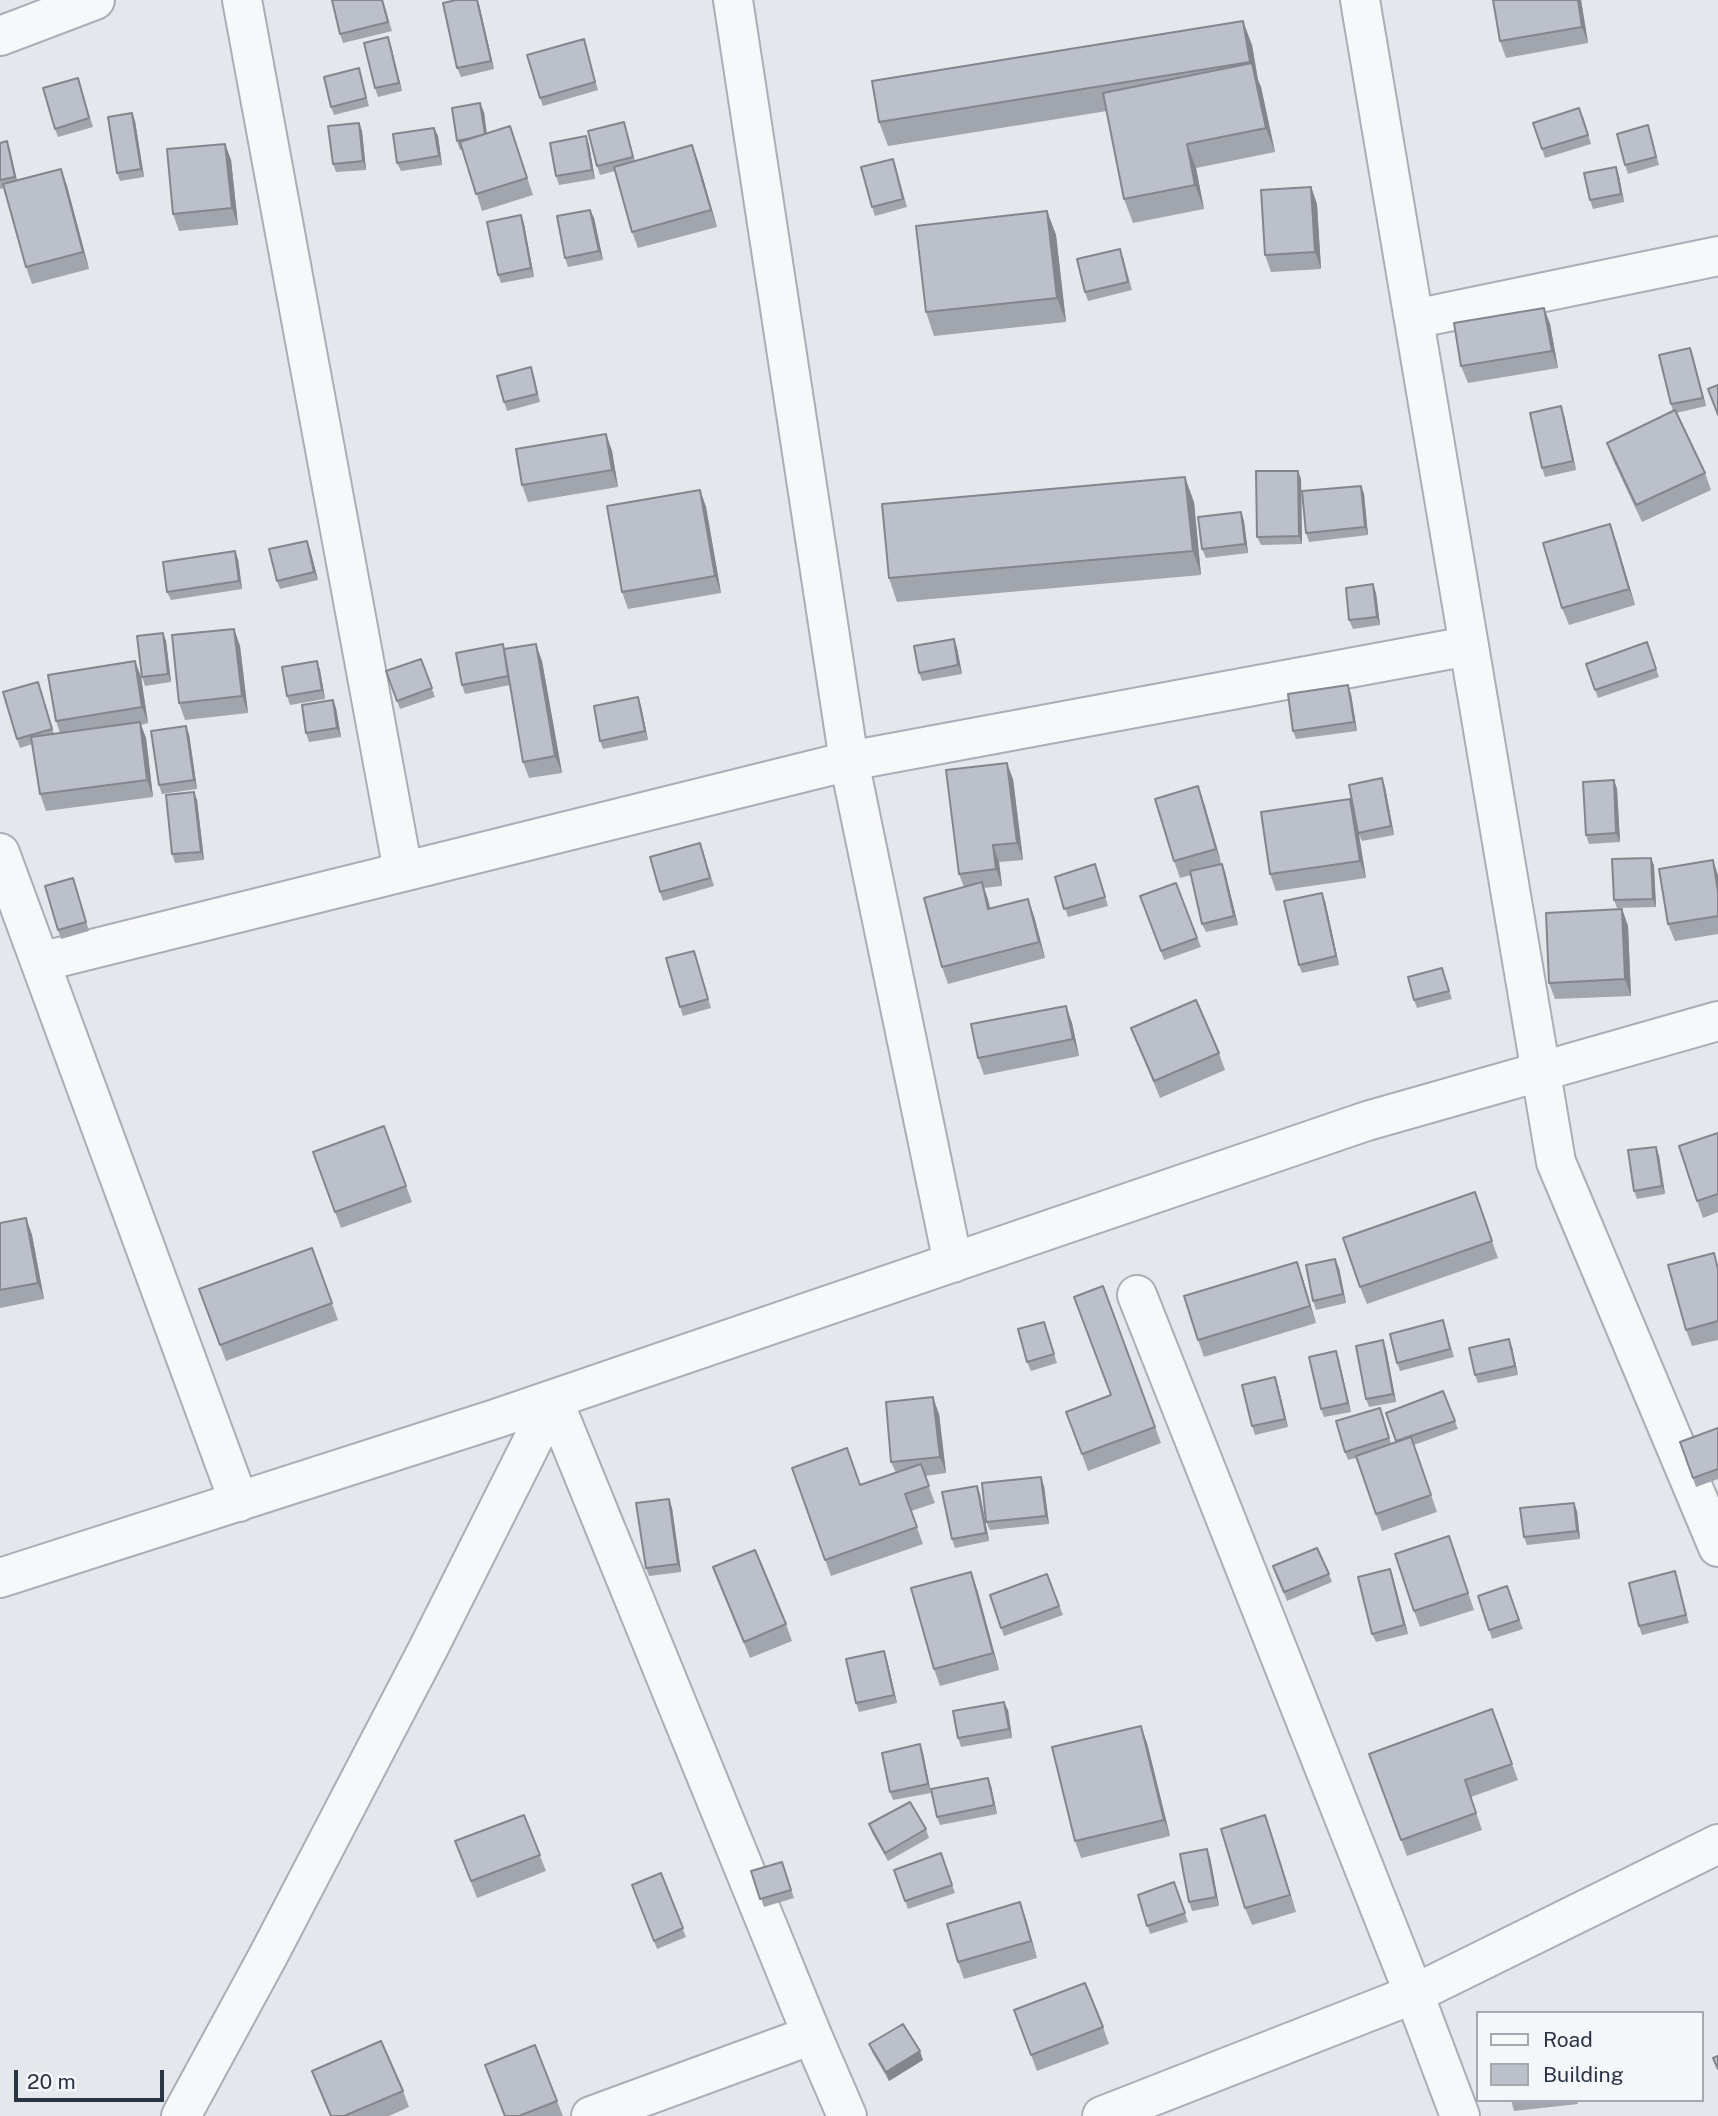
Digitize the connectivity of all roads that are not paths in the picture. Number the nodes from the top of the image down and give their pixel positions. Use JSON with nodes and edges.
{"nodes":[{"id":1,"x":95,"y":0,"type":"edge"},
{"id":2,"x":242,"y":0,"type":"edge"},
{"id":3,"x":733,"y":0,"type":"edge"},
{"id":4,"x":1360,"y":0,"type":"edge"},
{"id":5,"x":0,"y":36,"type":"edge"},
{"id":6,"x":1718,"y":256,"type":"edge"},
{"id":7,"x":1414,"y":319,"type":"junction"},
{"id":8,"x":1468,"y":646,"type":"junction"},
{"id":9,"x":849,"y":761,"type":"junction"},
{"id":10,"x":0,"y":853,"type":"edge"},
{"id":11,"x":403,"y":871,"type":"junction"},
{"id":12,"x":40,"y":962,"type":"junction"},
{"id":13,"x":1718,"y":1021,"type":"edge"},
{"id":14,"x":1540,"y":1072,"type":"junction"},
{"id":15,"x":953,"y":1263,"type":"junction"},
{"id":16,"x":1137,"y":1295,"type":"dead end"},
{"id":17,"x":552,"y":1400,"type":"junction"},
{"id":18,"x":239,"y":1502,"type":"junction"},
{"id":19,"x":1718,"y":1547,"type":"edge"},
{"id":20,"x":0,"y":1578,"type":"edge"},
{"id":21,"x":1718,"y":1844,"type":"edge"},
{"id":22,"x":1414,"y":1994,"type":"junction"},
{"id":23,"x":812,"y":2035,"type":"junction"},
{"id":24,"x":181,"y":2116,"type":"edge"},
{"id":25,"x":591,"y":2116,"type":"edge"},
{"id":26,"x":847,"y":2116,"type":"edge"},
{"id":27,"x":1102,"y":2116,"type":"edge"},
{"id":28,"x":1460,"y":2116,"type":"edge"}],
"edges":[{"from":1,"to":5,"type":"street"},
{"from":2,"to":11,"type":"street"},
{"from":3,"to":9,"type":"street"},
{"from":4,"to":7,"type":"street"},
{"from":6,"to":7,"type":"street"},
{"from":7,"to":8,"type":"street"},
{"from":8,"to":9,"type":"street"},
{"from":8,"to":14,"type":"street"},
{"from":9,"to":11,"type":"street"},
{"from":9,"to":15,"type":"street"},
{"from":10,"to":12,"type":"street"},
{"from":11,"to":12,"type":"street"},
{"from":12,"to":18,"type":"street"},
{"from":13,"to":14,"type":"street"},
{"from":14,"to":15,"type":"street"},
{"from":14,"to":19,"type":"street"},
{"from":15,"to":17,"type":"street"},
{"from":16,"to":22,"type":"street"},
{"from":17,"to":18,"type":"street"},
{"from":17,"to":23,"type":"street"},
{"from":17,"to":24,"type":"street"},
{"from":18,"to":20,"type":"street"},
{"from":21,"to":22,"type":"street"},
{"from":22,"to":27,"type":"street"},
{"from":22,"to":28,"type":"street"},
{"from":23,"to":25,"type":"street"},
{"from":23,"to":26,"type":"street"}]}
